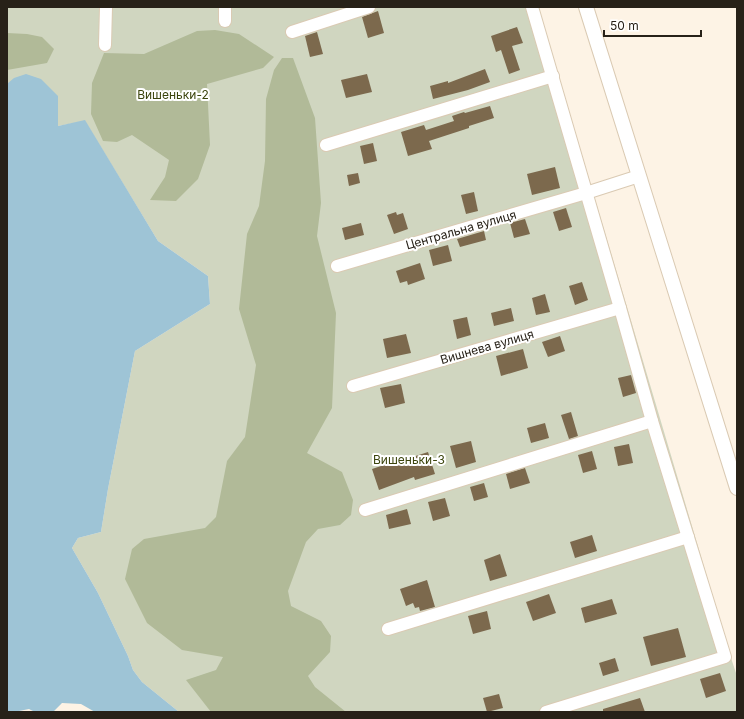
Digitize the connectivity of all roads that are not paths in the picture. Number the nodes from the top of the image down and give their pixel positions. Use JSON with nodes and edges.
{"nodes":[{"id":1,"x":106,"y":7,"type":"edge"},
{"id":2,"x":225,"y":7,"type":"edge"},
{"id":3,"x":369,"y":7,"type":"edge"},
{"id":4,"x":532,"y":7,"type":"edge"},
{"id":5,"x":586,"y":7,"type":"edge"},
{"id":6,"x":345,"y":11,"type":"edge"},
{"id":7,"x":224,"y":21,"type":"dead end"},
{"id":8,"x":292,"y":32,"type":"dead end"},
{"id":9,"x":105,"y":45,"type":"dead end"},
{"id":10,"x":553,"y":76,"type":"junction"},
{"id":11,"x":326,"y":145,"type":"dead end"},
{"id":12,"x":639,"y":176,"type":"junction"},
{"id":13,"x":586,"y":193,"type":"junction"},
{"id":14,"x":337,"y":266,"type":"dead end"},
{"id":15,"x":620,"y":308,"type":"junction"},
{"id":16,"x":353,"y":386,"type":"dead end"},
{"id":17,"x":652,"y":421,"type":"junction"},
{"id":18,"x":737,"y":488,"type":"edge"},
{"id":19,"x":365,"y":510,"type":"dead end"},
{"id":20,"x":688,"y":537,"type":"junction"},
{"id":21,"x":388,"y":629,"type":"dead end"},
{"id":22,"x":546,"y":712,"type":"edge"}],
"edges":[{"from":1,"to":9,"type":"street"},
{"from":2,"to":7,"type":"street"},
{"from":3,"to":6,"type":"street"},
{"from":4,"to":10,"type":"street"},
{"from":5,"to":12,"type":"street"},
{"from":6,"to":8,"type":"street"},
{"from":10,"to":11,"type":"street"},
{"from":10,"to":13,"type":"street"},
{"from":12,"to":13,"type":"street","name":"Центральна вулиця"},
{"from":12,"to":18,"type":"street"},
{"from":13,"to":14,"type":"street","name":"Центральна вулиця"},
{"from":13,"to":15,"type":"street"},
{"from":15,"to":16,"type":"street","name":"Вишнева вулиця"},
{"from":15,"to":17,"type":"street"},
{"from":17,"to":19,"type":"street"},
{"from":17,"to":20,"type":"street"},
{"from":20,"to":21,"type":"street"},
{"from":20,"to":22,"type":"street"}]}
